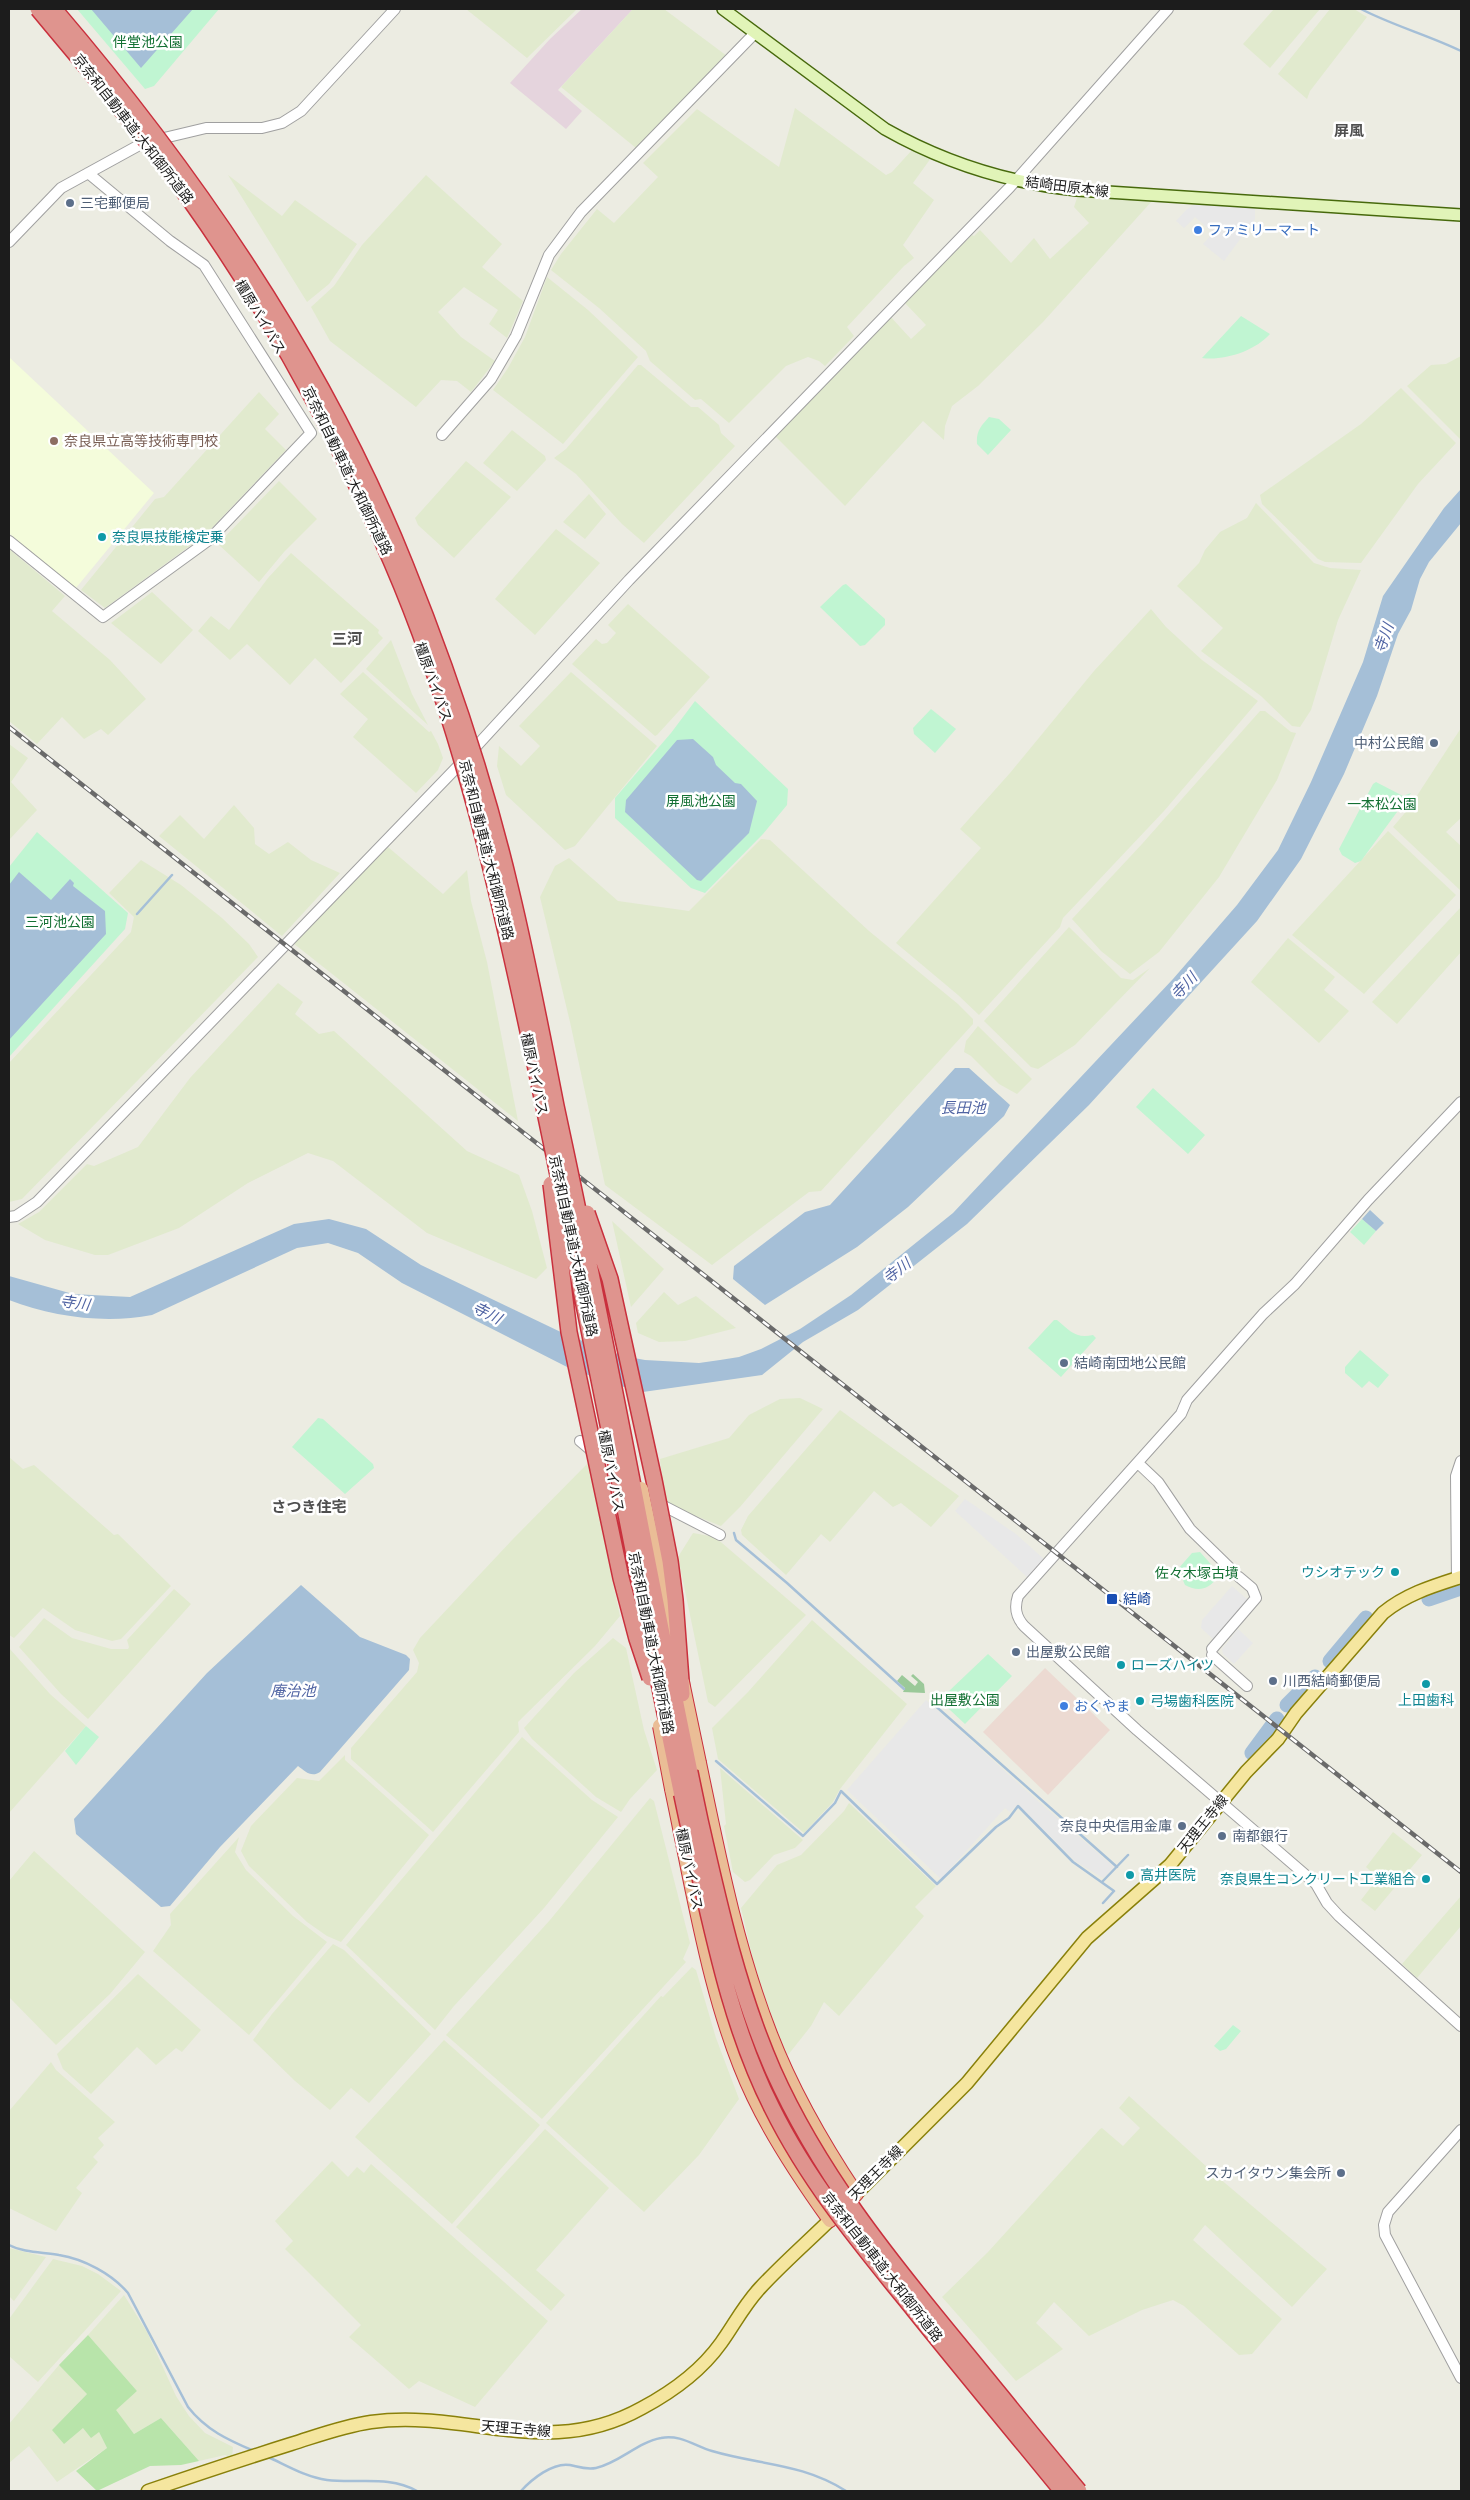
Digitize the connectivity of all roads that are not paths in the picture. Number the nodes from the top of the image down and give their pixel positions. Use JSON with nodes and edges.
{"nodes":[{"id":1,"x":34,"y":9,"type":"edge"},
{"id":2,"x":38,"y":9,"type":"edge"},
{"id":3,"x":56,"y":9,"type":"edge"},
{"id":4,"x":395,"y":9,"type":"edge"},
{"id":5,"x":723,"y":9,"type":"edge"},
{"id":6,"x":1168,"y":9,"type":"edge"},
{"id":7,"x":755,"y":33,"type":"junction"},
{"id":8,"x":162,"y":138,"type":"junction"},
{"id":9,"x":143,"y":143,"type":"junction"},
{"id":10,"x":88,"y":174,"type":"junction"},
{"id":11,"x":1016,"y":181,"type":"junction"},
{"id":12,"x":1461,"y":216,"type":"edge"},
{"id":13,"x":9,"y":242,"type":"edge"},
{"id":14,"x":442,"y":434,"type":"dead end"},
{"id":15,"x":9,"y":541,"type":"edge"},
{"id":16,"x":474,"y":748,"type":"junction"},
{"id":17,"x":461,"y":763,"type":"junction"},
{"id":18,"x":1461,"y":1102,"type":"edge"},
{"id":19,"x":543,"y":1118,"type":"junction"},
{"id":20,"x":576,"y":1183,"type":"junction"},
{"id":21,"x":9,"y":1217,"type":"edge"},
{"id":22,"x":580,"y":1441,"type":"dead end"},
{"id":23,"x":1461,"y":1461,"type":"edge"},
{"id":24,"x":1138,"y":1463,"type":"junction"},
{"id":25,"x":720,"y":1535,"type":"dead end"},
{"id":26,"x":1459,"y":1578,"type":"edge"},
{"id":27,"x":1247,"y":1686,"type":"dead end"},
{"id":28,"x":674,"y":1727,"type":"junction"},
{"id":29,"x":1221,"y":1802,"type":"junction"},
{"id":30,"x":1461,"y":2026,"type":"edge"},
{"id":31,"x":1461,"y":2130,"type":"edge"},
{"id":32,"x":856,"y":2194,"type":"junction"},
{"id":33,"x":830,"y":2220,"type":"junction"},
{"id":34,"x":1461,"y":2378,"type":"edge"},
{"id":35,"x":148,"y":2491,"type":"edge"},
{"id":36,"x":1062,"y":2491,"type":"edge"},
{"id":37,"x":1079,"y":2491,"type":"edge"}],
"edges":[{"from":1,"to":9,"type":"highway","name":"橿原バイパス"},
{"from":2,"to":28,"type":"highway","name":"京奈和自動車道;大和御所道路","bridge":true},
{"from":3,"to":8,"type":"highway","name":"橿原バイパス"},
{"from":3,"to":28,"type":"highway","name":"京奈和自動車道;大和御所道路","bridge":true},
{"from":4,"to":8,"type":"street"},
{"from":5,"to":7,"type":"main road","name":"結崎田原本線"},
{"from":6,"to":11,"type":"street"},
{"from":7,"to":11,"type":"main road","name":"結崎田原本線"},
{"from":7,"to":14,"type":"street"},
{"from":8,"to":9,"type":"street"},
{"from":8,"to":16,"type":"highway","name":"橿原バイパス"},
{"from":9,"to":10,"type":"street"},
{"from":9,"to":17,"type":"highway","name":"橿原バイパス"},
{"from":10,"to":13,"type":"street"},
{"from":10,"to":15,"type":"street"},
{"from":11,"to":12,"type":"main road","name":"結崎田原本線"},
{"from":11,"to":16,"type":"street"},
{"from":16,"to":17,"type":"street"},
{"from":16,"to":20,"type":"highway","name":"橿原バイパス","bridge":true},
{"from":17,"to":19,"type":"highway","name":"橿原バイパス","bridge":true},
{"from":17,"to":21,"type":"street"},
{"from":18,"to":24,"type":"street"},
{"from":19,"to":28,"type":"highway","bridge":true},
{"from":19,"to":33,"type":"highway","name":"橿原バイパス","bridge":true},
{"from":20,"to":28,"type":"highway","bridge":true},
{"from":20,"to":32,"type":"highway","name":"橿原バイパス","bridge":true},
{"from":22,"to":25,"type":"street"},
{"from":23,"to":26,"type":"street"},
{"from":24,"to":27,"type":"street"},
{"from":24,"to":29,"type":"street"},
{"from":26,"to":29,"type":"main road","name":"天理王寺線"},
{"from":28,"to":36,"type":"highway","name":"京奈和自動車道;大和御所道路","bridge":true},
{"from":28,"to":37,"type":"highway","name":"京奈和自動車道;大和御所道路","bridge":true},
{"from":29,"to":30,"type":"street"},
{"from":29,"to":32,"type":"main road","name":"天理王寺線"},
{"from":31,"to":34,"type":"street"},
{"from":32,"to":33,"type":"main road","name":"天理王寺線"},
{"from":33,"to":35,"type":"main road","name":"天理王寺線"}]}
